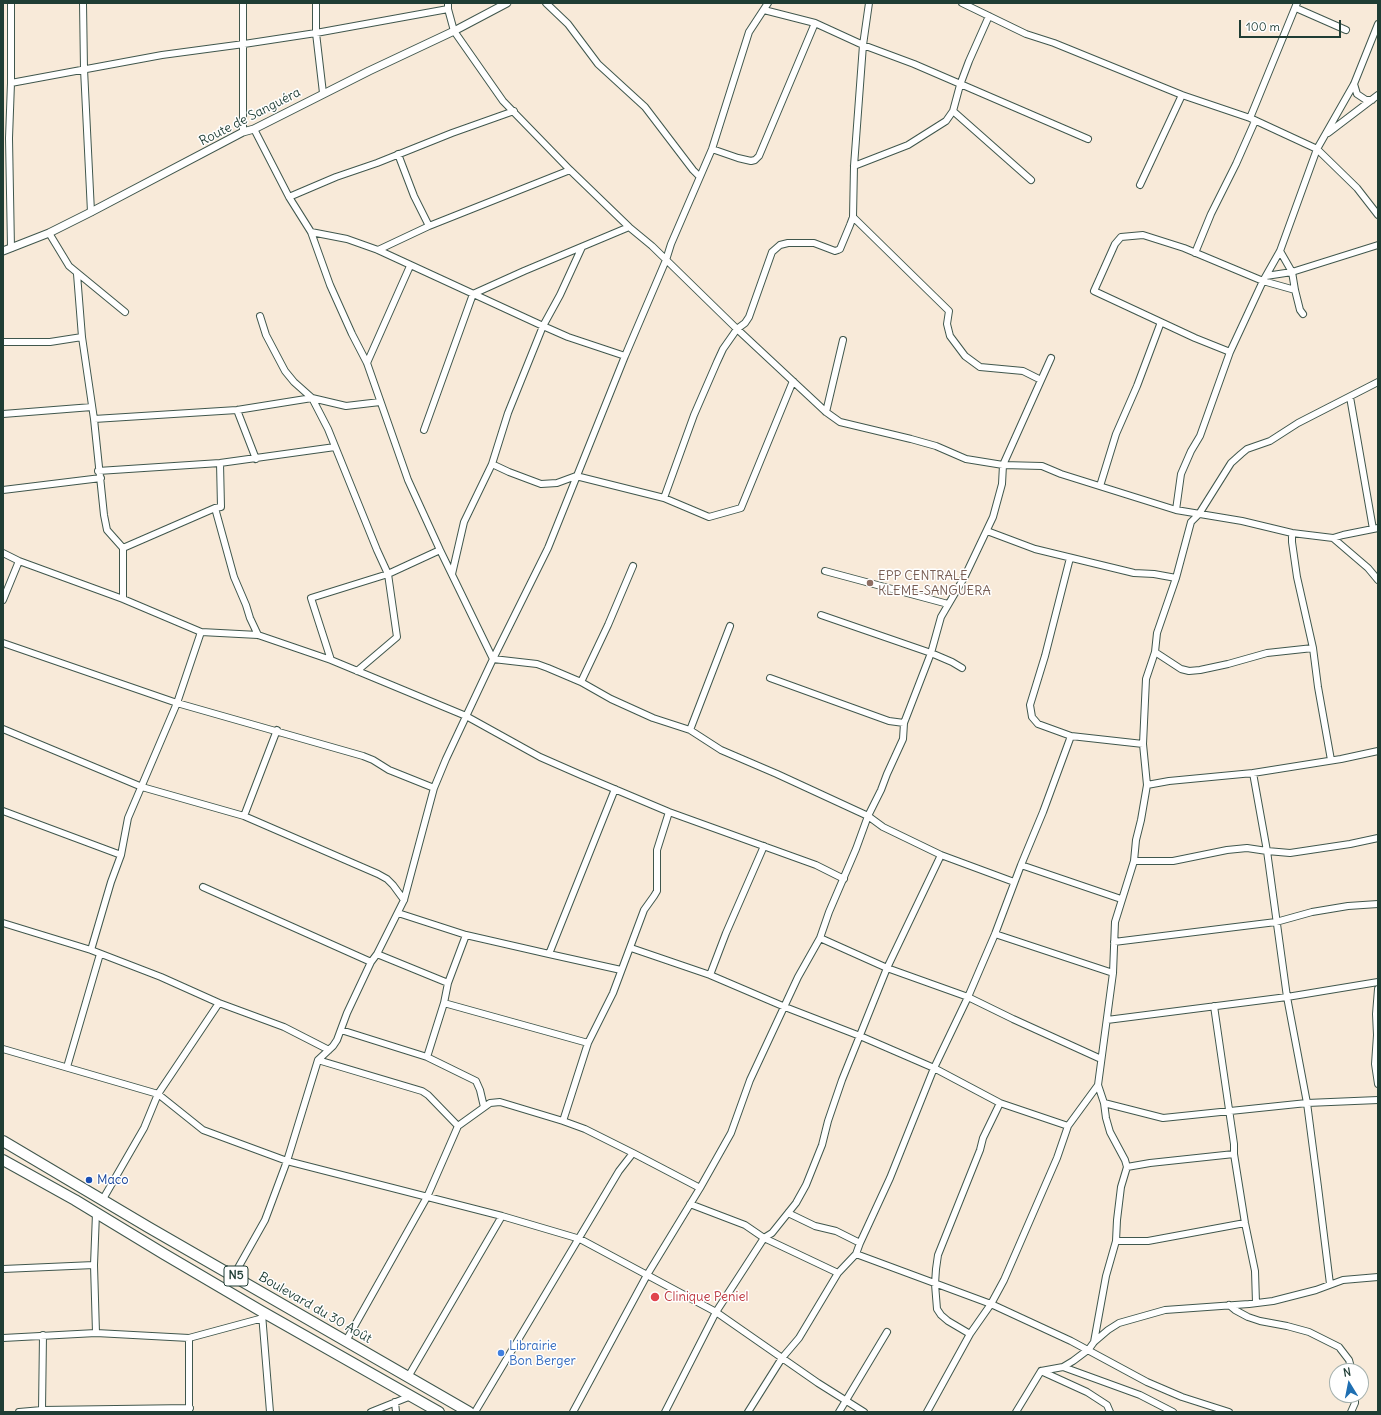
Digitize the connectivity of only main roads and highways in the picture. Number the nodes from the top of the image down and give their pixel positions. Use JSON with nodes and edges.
{"nodes":[{"id":1,"x":3,"y":1141,"type":"edge"},
{"id":2,"x":3,"y":1160,"type":"edge"},
{"id":3,"x":439,"y":1412,"type":"edge"},
{"id":4,"x":469,"y":1412,"type":"edge"}],
"edges":[{"from":1,"to":4,"type":"highway","name":"Boulevard du 30 Août","number":"N5"},
{"from":2,"to":3,"type":"highway","number":"N5"}]}
